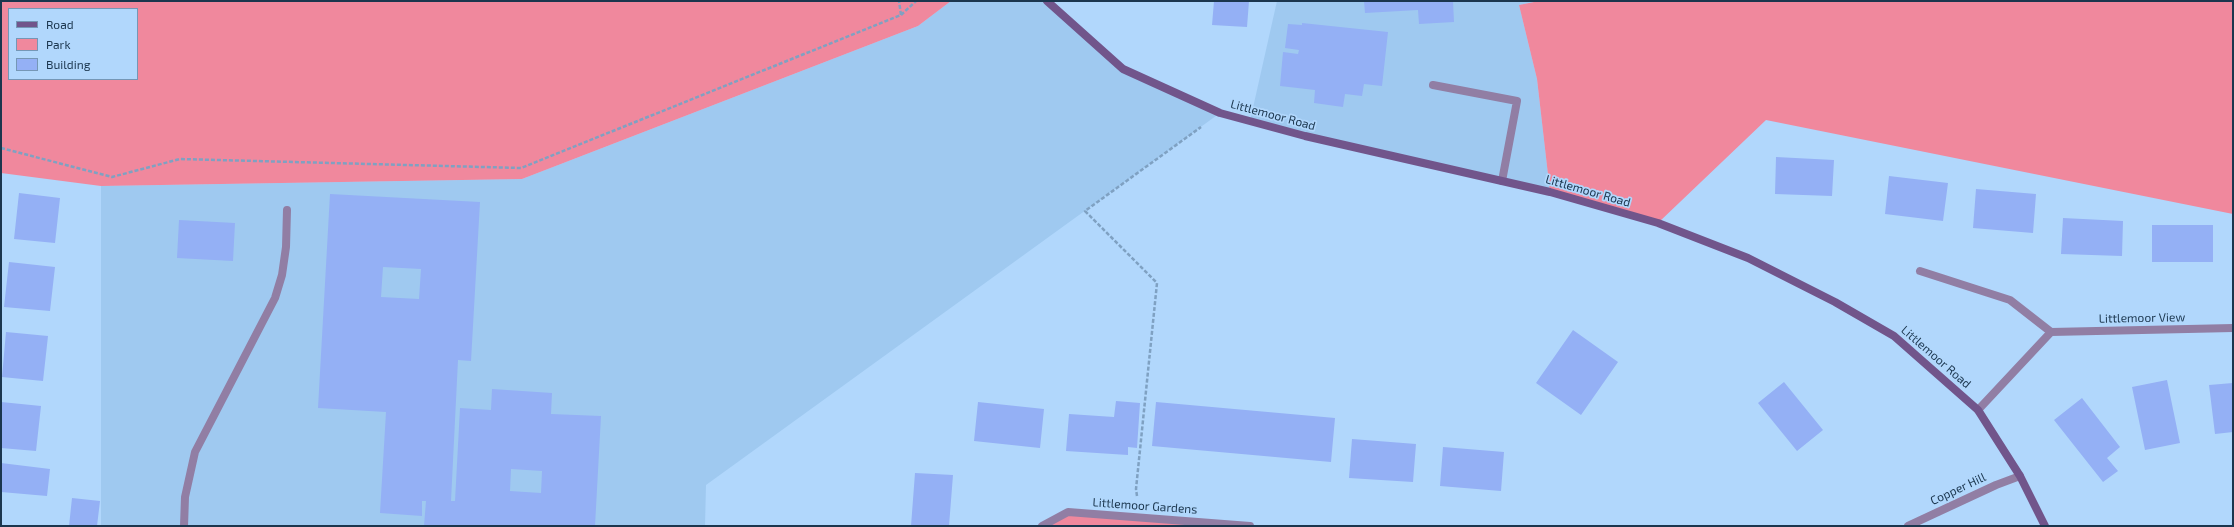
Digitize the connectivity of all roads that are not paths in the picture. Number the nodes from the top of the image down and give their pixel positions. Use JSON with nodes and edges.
{"nodes":[{"id":1,"x":1047,"y":1,"type":"edge"},
{"id":2,"x":1433,"y":85,"type":"dead end"},
{"id":3,"x":1502,"y":181,"type":"junction"},
{"id":4,"x":287,"y":210,"type":"dead end"},
{"id":5,"x":1920,"y":271,"type":"dead end"},
{"id":6,"x":2233,"y":328,"type":"edge"},
{"id":7,"x":2051,"y":332,"type":"junction"},
{"id":8,"x":1978,"y":410,"type":"junction"},
{"id":9,"x":2020,"y":476,"type":"junction"},
{"id":10,"x":184,"y":526,"type":"edge"},
{"id":11,"x":1042,"y":526,"type":"edge"},
{"id":12,"x":1250,"y":526,"type":"edge"},
{"id":13,"x":1908,"y":526,"type":"edge"},
{"id":14,"x":2045,"y":526,"type":"edge"}],
"edges":[{"from":1,"to":3,"type":"street","name":"Littlemoor Road"},
{"from":2,"to":3,"type":"street"},
{"from":3,"to":8,"type":"street","name":"Littlemoor Road"},
{"from":4,"to":10,"type":"street"},
{"from":5,"to":7,"type":"street"},
{"from":6,"to":7,"type":"street","name":"Littlemoor View"},
{"from":7,"to":8,"type":"street"},
{"from":8,"to":9,"type":"street","name":"Littlemoor Road"},
{"from":9,"to":13,"type":"street","name":"Copper Hill"},
{"from":9,"to":14,"type":"street","name":"Littlemoor Road"},
{"from":11,"to":12,"type":"street","name":"Littlemoor Gardens"}]}
